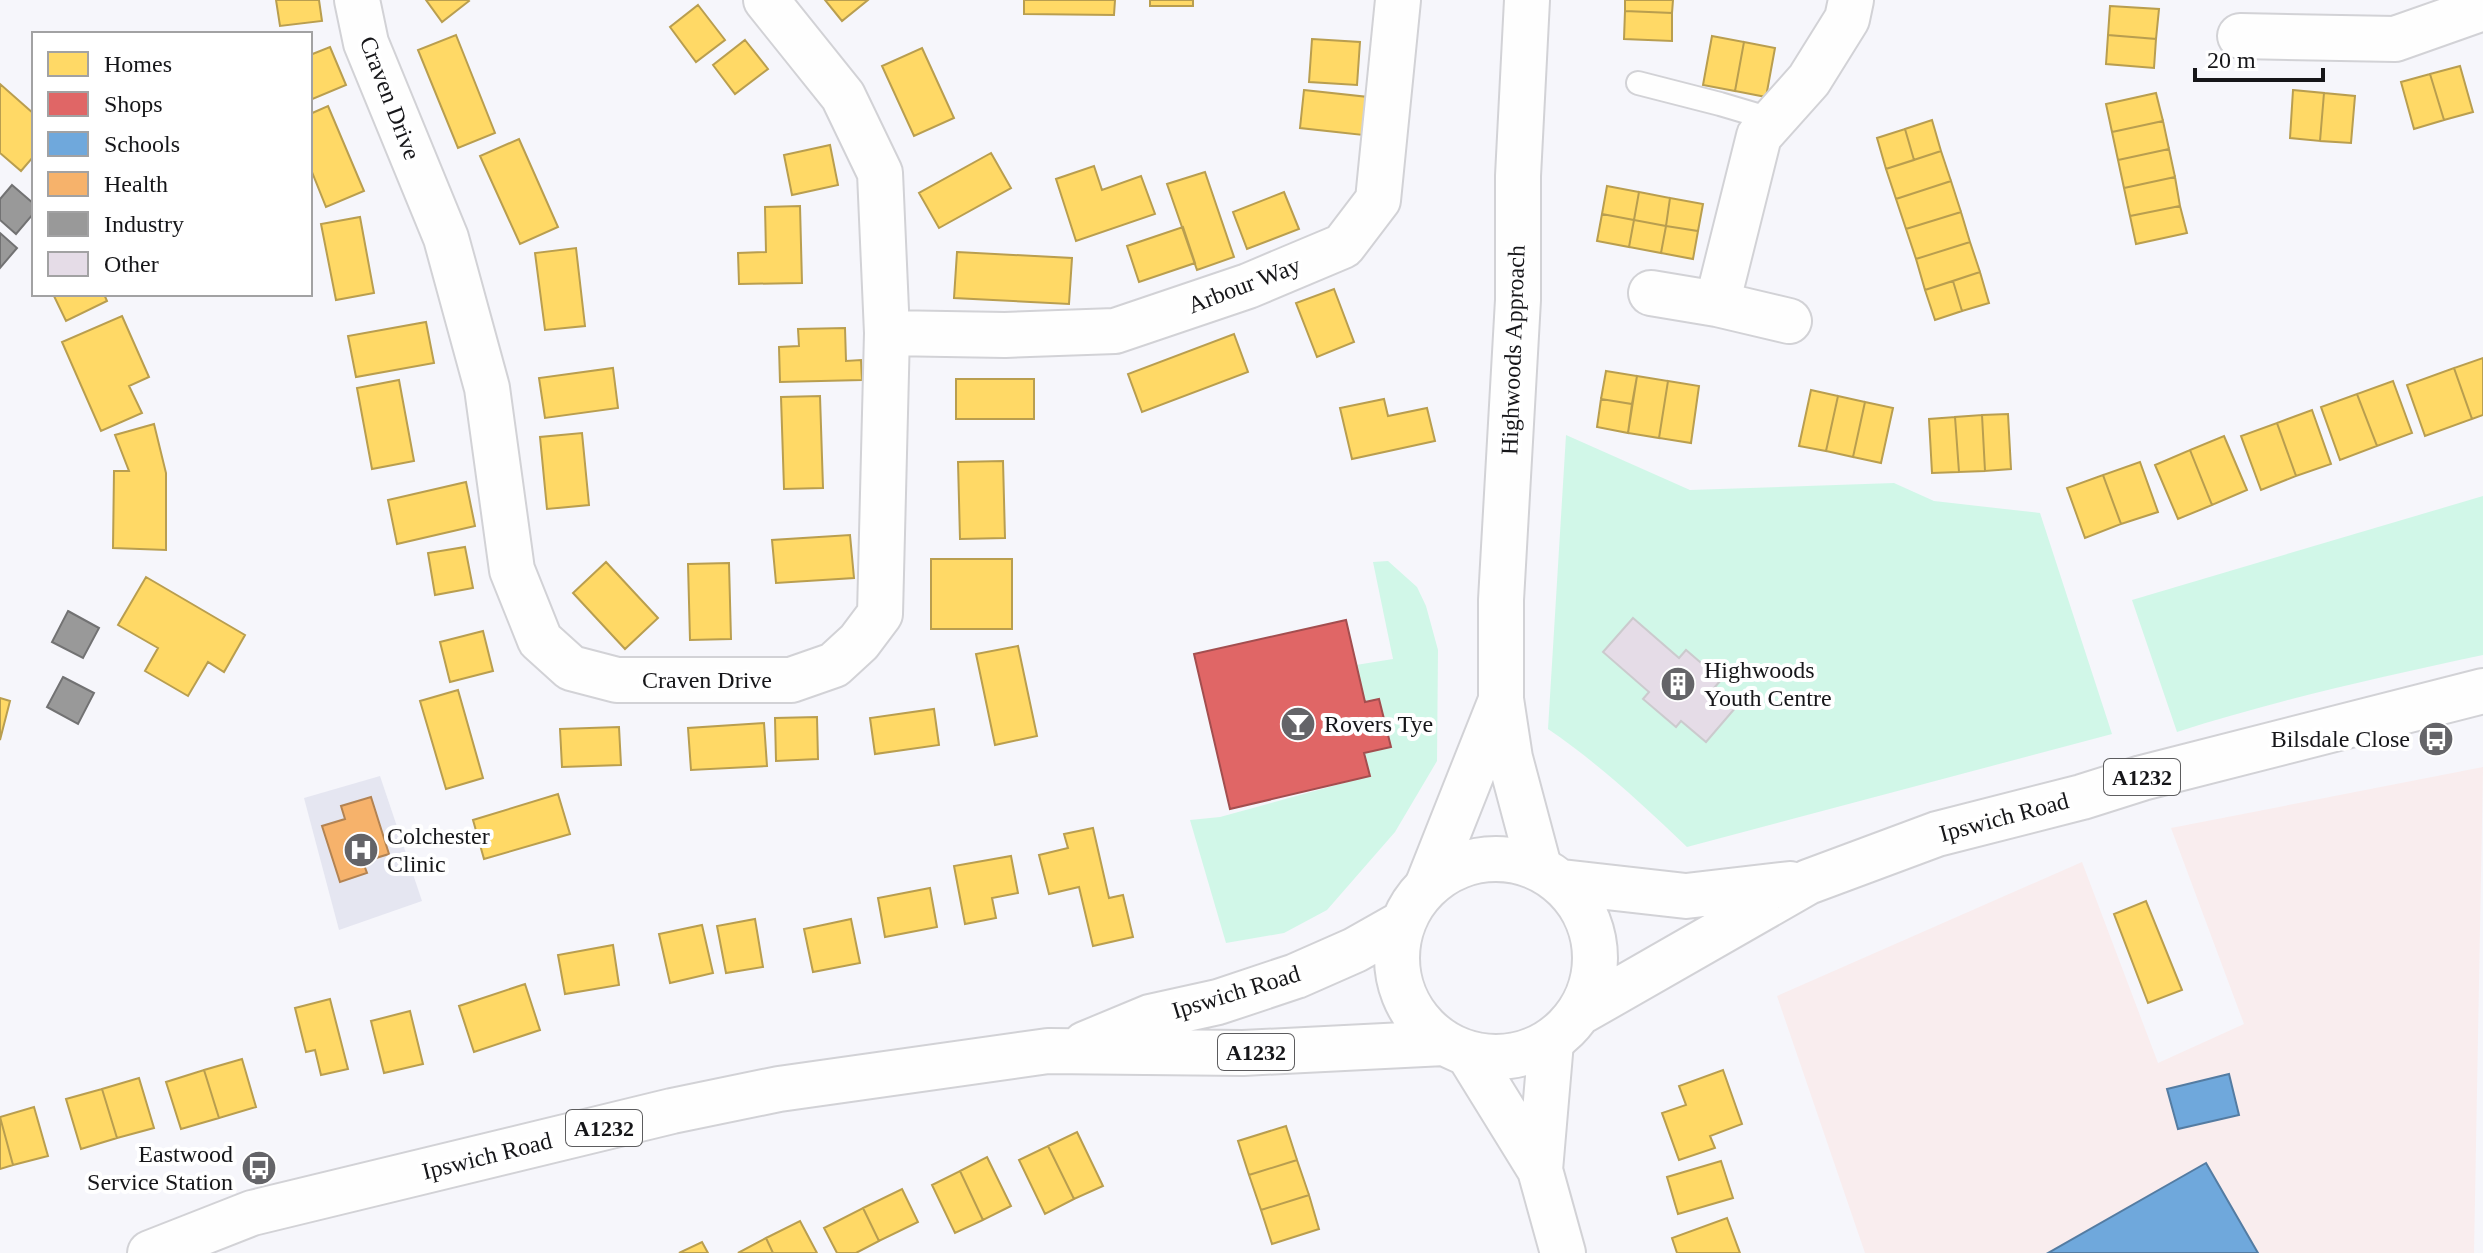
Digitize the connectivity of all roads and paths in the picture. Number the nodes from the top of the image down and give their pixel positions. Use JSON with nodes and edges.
{"nodes":[{"id":1,"x":357,"y":0,"type":"edge"},
{"id":2,"x":766,"y":0,"type":"edge"},
{"id":3,"x":1398,"y":0,"type":"edge"},
{"id":4,"x":1527,"y":0,"type":"edge"},
{"id":5,"x":1851,"y":0,"type":"edge"},
{"id":6,"x":2483,"y":8,"type":"edge"},
{"id":7,"x":2240,"y":36,"type":"dead end"},
{"id":8,"x":1638,"y":83,"type":"dead end"},
{"id":9,"x":1774,"y":120,"type":"junction"},
{"id":10,"x":1651,"y":293,"type":"dead end"},
{"id":11,"x":1717,"y":304,"type":"junction"},
{"id":12,"x":1789,"y":321,"type":"dead end"},
{"id":13,"x":887,"y":333,"type":"junction"},
{"id":14,"x":2483,"y":691,"type":"edge"},
{"id":15,"x":1501,"y":699,"type":"junction"},
{"id":16,"x":1551,"y":875,"type":"junction"},
{"id":17,"x":1808,"y":882,"type":"junction"},
{"id":18,"x":1428,"y":884,"type":"junction"},
{"id":19,"x":1401,"y":924,"type":"junction"},
{"id":20,"x":1565,"y":1028,"type":"junction"},
{"id":21,"x":1456,"y":1049,"type":"junction"},
{"id":22,"x":1068,"y":1051,"type":"junction"},
{"id":23,"x":1540,"y":1170,"type":"junction"},
{"id":24,"x":150,"y":1253,"type":"edge"},
{"id":25,"x":1563,"y":1253,"type":"edge"}],
"edges":[{"from":1,"to":13,"type":"street","name":"Craven Drive"},
{"from":2,"to":13,"type":"street","name":"Craven Drive"},
{"from":3,"to":13,"type":"street","name":"Arbour Way"},
{"from":4,"to":15,"type":"street","name":"Highwoods Approach"},
{"from":5,"to":9,"type":"street"},
{"from":6,"to":7,"type":"street"},
{"from":8,"to":9,"type":"lane"},
{"from":9,"to":11,"type":"street"},
{"from":10,"to":11,"type":"street"},
{"from":11,"to":12,"type":"street"},
{"from":14,"to":17,"type":"street","name":"Ipswich Road","number":"A1232"},
{"from":15,"to":16,"type":"street","name":"Highwoods Approach"},
{"from":15,"to":18,"type":"street","name":"Highwoods Approach"},
{"from":16,"to":17,"type":"street","name":"Ipswich Road","number":"A1232"},
{"from":16,"to":18,"type":"street","number":"A1232"},
{"from":16,"to":20,"type":"street"},
{"from":17,"to":20,"type":"street","name":"Ipswich Road","number":"A1232"},
{"from":18,"to":19,"type":"street","number":"A1232"},
{"from":19,"to":21,"type":"street","number":"A1232"},
{"from":19,"to":22,"type":"street","name":"Ipswich Road","number":"A1232"},
{"from":20,"to":21,"type":"street","number":"A1232"},
{"from":20,"to":23,"type":"street"},
{"from":21,"to":22,"type":"street","name":"Ipswich Road","number":"A1232"},
{"from":21,"to":23,"type":"street"},
{"from":22,"to":24,"type":"street","name":"Ipswich Road","number":"A1232"},
{"from":23,"to":25,"type":"street"}]}
